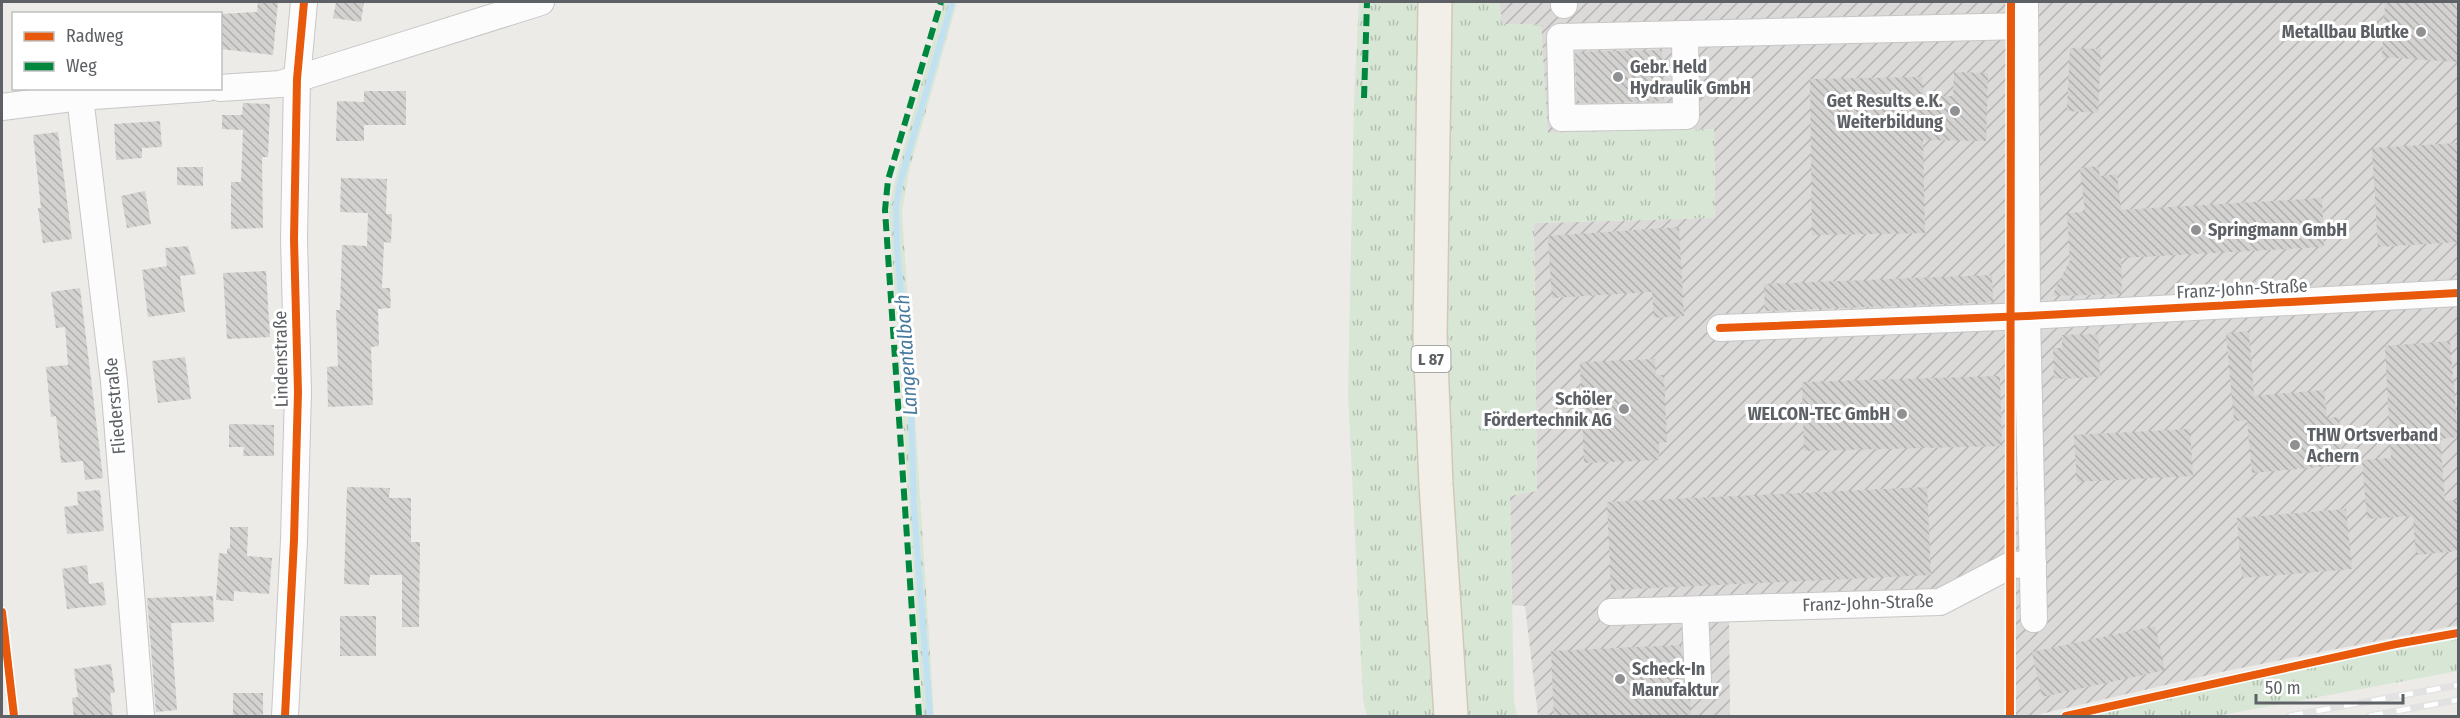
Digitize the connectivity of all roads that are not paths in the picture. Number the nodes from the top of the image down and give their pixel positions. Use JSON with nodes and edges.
{"nodes":[{"id":1,"x":304,"y":2,"type":"edge"},
{"id":2,"x":541,"y":2,"type":"edge"},
{"id":3,"x":1435,"y":2,"type":"edge"},
{"id":4,"x":2025,"y":14,"type":"edge"},
{"id":5,"x":1685,"y":35,"type":"junction"},
{"id":6,"x":297,"y":79,"type":"junction"},
{"id":7,"x":222,"y":88,"type":"edge"},
{"id":8,"x":179,"y":90,"type":"edge"},
{"id":9,"x":80,"y":97,"type":"junction"},
{"id":10,"x":2,"y":107,"type":"edge"},
{"id":11,"x":2458,"y":292,"type":"edge"},
{"id":12,"x":2027,"y":316,"type":"junction"},
{"id":13,"x":1720,"y":328,"type":"dead end"},
{"id":14,"x":2033,"y":564,"type":"junction"},
{"id":15,"x":1695,"y":610,"type":"junction"},
{"id":16,"x":1611,"y":612,"type":"dead end"},
{"id":17,"x":2034,"y":619,"type":"dead end"},
{"id":18,"x":1698,"y":681,"type":"dead end"},
{"id":19,"x":141,"y":717,"type":"edge"},
{"id":20,"x":285,"y":717,"type":"edge"},
{"id":21,"x":1451,"y":717,"type":"edge"}],
"edges":[{"from":1,"to":6,"type":"street","name":"Lindenstraße"},
{"from":2,"to":6,"type":"street"},
{"from":3,"to":21,"type":"main road","number":"L 87"},
{"from":4,"to":5,"type":"street"},
{"from":4,"to":12,"type":"street"},
{"from":5,"to":5,"type":"street"},
{"from":6,"to":7,"type":"street"},
{"from":6,"to":20,"type":"street","name":"Lindenstraße"},
{"from":8,"to":9,"type":"street"},
{"from":9,"to":10,"type":"street"},
{"from":9,"to":19,"type":"street","name":"Fliederstraße"},
{"from":11,"to":12,"type":"street","name":"Franz-John-Straße"},
{"from":12,"to":13,"type":"street","name":"Franz-John-Straße"},
{"from":12,"to":14,"type":"street"},
{"from":14,"to":15,"type":"street","name":"Franz-John-Straße"},
{"from":14,"to":17,"type":"street"},
{"from":15,"to":16,"type":"street","name":"Franz-John-Straße"},
{"from":15,"to":18,"type":"street"}]}
